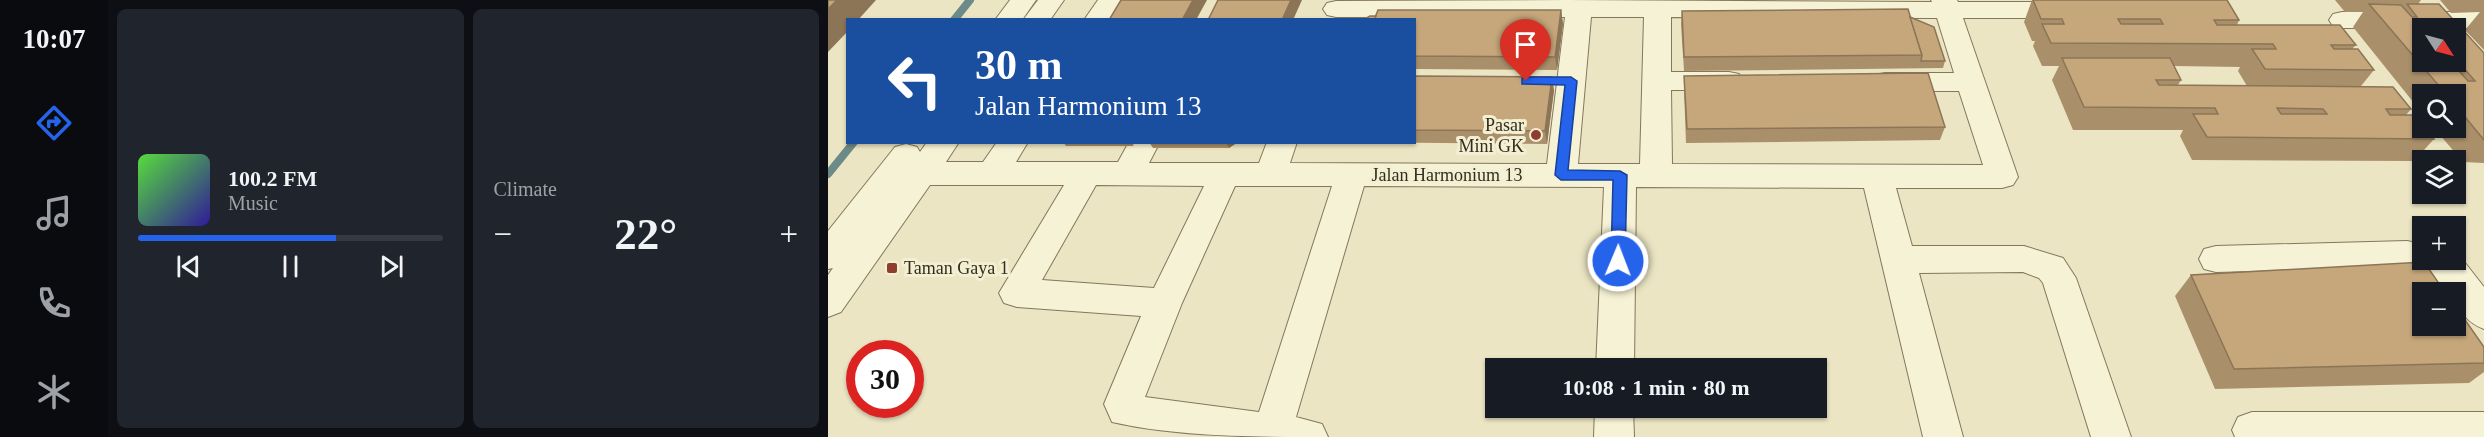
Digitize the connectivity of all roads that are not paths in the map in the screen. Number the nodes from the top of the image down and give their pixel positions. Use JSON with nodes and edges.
{"nodes":[{"id":1,"x":1023,"y":0,"type":"edge"},
{"id":2,"x":1051,"y":0,"type":"edge"},
{"id":3,"x":1111,"y":0,"type":"edge"},
{"id":4,"x":1579,"y":4,"type":"edge"},
{"id":5,"x":1658,"y":4,"type":"edge"},
{"id":6,"x":1945,"y":5,"type":"edge"},
{"id":7,"x":1335,"y":9,"type":"edge"},
{"id":8,"x":2099,"y":10,"type":"edge"},
{"id":9,"x":1010,"y":18,"type":"edge"},
{"id":10,"x":1038,"y":18,"type":"edge"},
{"id":11,"x":1098,"y":18,"type":"edge"},
{"id":12,"x":2342,"y":20,"type":"dead end"},
{"id":13,"x":2484,"y":20,"type":"edge"},
{"id":14,"x":1657,"y":81,"type":"junction"},
{"id":15,"x":1750,"y":81,"type":"edge"},
{"id":16,"x":1854,"y":82,"type":"edge"},
{"id":17,"x":1971,"y":82,"type":"junction"},
{"id":18,"x":941,"y":144,"type":"edge"},
{"id":19,"x":1012,"y":144,"type":"edge"},
{"id":20,"x":1144,"y":144,"type":"edge"},
{"id":21,"x":1281,"y":144,"type":"edge"},
{"id":22,"x":910,"y":163,"type":"edge"},
{"id":23,"x":992,"y":173,"type":"junction"},
{"id":24,"x":1087,"y":173,"type":"junction"},
{"id":25,"x":1128,"y":173,"type":"junction"},
{"id":26,"x":1225,"y":174,"type":"junction"},
{"id":27,"x":1270,"y":174,"type":"junction"},
{"id":28,"x":1352,"y":174,"type":"junction"},
{"id":29,"x":1561,"y":175,"type":"junction"},
{"id":30,"x":1620,"y":175,"type":"junction"},
{"id":31,"x":1656,"y":176,"type":"junction"},
{"id":32,"x":1877,"y":176,"type":"junction"},
{"id":33,"x":2412,"y":255,"type":"edge"},
{"id":34,"x":828,"y":256,"type":"edge"},
{"id":35,"x":2216,"y":259,"type":"dead end"},
{"id":36,"x":1898,"y":260,"type":"junction"},
{"id":37,"x":2447,"y":270,"type":"edge"},
{"id":38,"x":828,"y":302,"type":"edge"},
{"id":39,"x":1164,"y":303,"type":"junction"},
{"id":40,"x":2484,"y":314,"type":"edge"},
{"id":41,"x":1616,"y":358,"type":"edge"},
{"id":42,"x":1614,"y":418,"type":"edge"},
{"id":43,"x":2252,"y":430,"type":"dead end"},
{"id":44,"x":2484,"y":430,"type":"edge"},
{"id":45,"x":1272,"y":432,"type":"junction"},
{"id":46,"x":2297,"y":434,"type":"edge"},
{"id":47,"x":2357,"y":434,"type":"edge"},
{"id":48,"x":1308,"y":437,"type":"edge"},
{"id":49,"x":1614,"y":437,"type":"edge"},
{"id":50,"x":1943,"y":437,"type":"edge"},
{"id":51,"x":2111,"y":437,"type":"edge"}],
"edges":[{"from":1,"to":9,"type":"street"},
{"from":2,"to":10,"type":"street"},
{"from":3,"to":11,"type":"street"},
{"from":4,"to":5,"type":"street"},
{"from":4,"to":7,"type":"street"},
{"from":4,"to":29,"type":"street"},
{"from":5,"to":6,"type":"street"},
{"from":5,"to":14,"type":"street"},
{"from":6,"to":8,"type":"street"},
{"from":6,"to":17,"type":"street"},
{"from":12,"to":13,"type":"street"},
{"from":14,"to":15,"type":"street"},
{"from":14,"to":31,"type":"street"},
{"from":16,"to":17,"type":"street"},
{"from":17,"to":32,"type":"street","name":"Jalan Harmonium 13"},
{"from":18,"to":22,"type":"street"},
{"from":19,"to":23,"type":"street"},
{"from":20,"to":25,"type":"street"},
{"from":21,"to":27,"type":"street"},
{"from":22,"to":23,"type":"street","name":"Jalan Harmonium 13"},
{"from":22,"to":34,"type":"street"},
{"from":22,"to":38,"type":"street"},
{"from":23,"to":24,"type":"street","name":"Jalan Harmonium 13"},
{"from":24,"to":25,"type":"street","name":"Jalan Harmonium 13"},
{"from":24,"to":39,"type":"street"},
{"from":25,"to":26,"type":"street","name":"Jalan Harmonium 13"},
{"from":26,"to":27,"type":"street","name":"Jalan Harmonium 13"},
{"from":26,"to":39,"type":"street"},
{"from":27,"to":28,"type":"street","name":"Jalan Harmonium 13"},
{"from":28,"to":29,"type":"street","name":"Jalan Harmonium 13"},
{"from":28,"to":45,"type":"street"},
{"from":29,"to":30,"type":"street","name":"Jalan Harmonium 13"},
{"from":30,"to":31,"type":"street","name":"Jalan Harmonium 13"},
{"from":30,"to":41,"type":"street"},
{"from":31,"to":32,"type":"street","name":"Jalan Harmonium 13"},
{"from":32,"to":36,"type":"street"},
{"from":33,"to":35,"type":"street"},
{"from":36,"to":50,"type":"street"},
{"from":36,"to":51,"type":"street"},
{"from":37,"to":40,"type":"street"},
{"from":39,"to":45,"type":"street"},
{"from":42,"to":49,"type":"street"},
{"from":43,"to":46,"type":"street"},
{"from":44,"to":47,"type":"street"},
{"from":45,"to":48,"type":"street"},
{"from":46,"to":47,"type":"street"}]}
